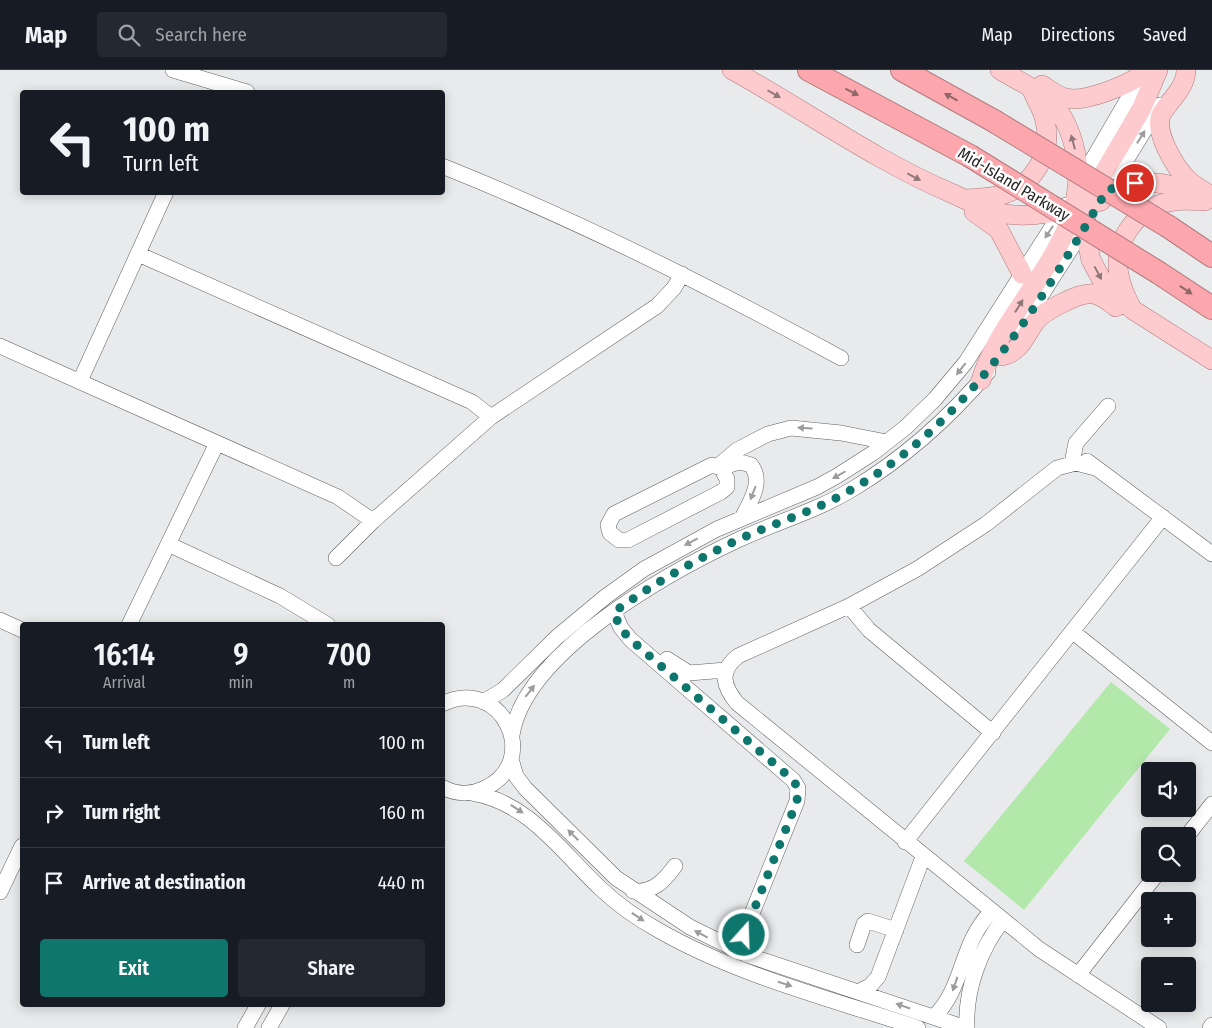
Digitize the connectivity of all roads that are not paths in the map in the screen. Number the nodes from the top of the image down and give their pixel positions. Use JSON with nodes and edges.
{"nodes":[{"id":1,"x":173,"y":70,"type":"edge"},
{"id":2,"x":732,"y":70,"type":"edge"},
{"id":3,"x":809,"y":70,"type":"edge"},
{"id":4,"x":902,"y":70,"type":"edge"},
{"id":5,"x":1000,"y":70,"type":"edge"},
{"id":6,"x":1015,"y":70,"type":"edge"},
{"id":7,"x":1184,"y":70,"type":"edge"},
{"id":8,"x":1149,"y":71,"type":"edge"},
{"id":9,"x":212,"y":87,"type":"edge"},
{"id":10,"x":1031,"y":88,"type":"junction"},
{"id":11,"x":233,"y":90,"type":"edge"},
{"id":12,"x":445,"y":167,"type":"edge"},
{"id":13,"x":165,"y":195,"type":"edge"},
{"id":14,"x":958,"y":196,"type":"junction"},
{"id":15,"x":1083,"y":200,"type":"junction"},
{"id":16,"x":1210,"y":201,"type":"edge"},
{"id":17,"x":1084,"y":227,"type":"junction"},
{"id":18,"x":138,"y":254,"type":"junction"},
{"id":19,"x":1212,"y":256,"type":"edge"},
{"id":20,"x":682,"y":274,"type":"junction"},
{"id":21,"x":1022,"y":274,"type":"junction"},
{"id":22,"x":1212,"y":308,"type":"edge"},
{"id":23,"x":1133,"y":310,"type":"junction"},
{"id":24,"x":1157,"y":326,"type":"junction"},
{"id":25,"x":0,"y":346,"type":"edge"},
{"id":26,"x":1001,"y":356,"type":"junction"},
{"id":27,"x":841,"y":358,"type":"dead end"},
{"id":28,"x":1212,"y":360,"type":"edge"},
{"id":29,"x":981,"y":380,"type":"junction"},
{"id":30,"x":80,"y":381,"type":"junction"},
{"id":31,"x":1108,"y":406,"type":"dead end"},
{"id":32,"x":491,"y":417,"type":"junction"},
{"id":33,"x":888,"y":442,"type":"junction"},
{"id":34,"x":217,"y":443,"type":"junction"},
{"id":35,"x":1073,"y":458,"type":"junction"},
{"id":36,"x":721,"y":468,"type":"junction"},
{"id":37,"x":1095,"y":468,"type":"junction"},
{"id":38,"x":1052,"y":472,"type":"junction"},
{"id":39,"x":1163,"y":516,"type":"junction"},
{"id":40,"x":742,"y":518,"type":"junction"},
{"id":41,"x":373,"y":521,"type":"junction"},
{"id":42,"x":168,"y":544,"type":"junction"},
{"id":43,"x":1212,"y":554,"type":"edge"},
{"id":44,"x":336,"y":558,"type":"dead end"},
{"id":45,"x":600,"y":601,"type":"junction"},
{"id":46,"x":849,"y":606,"type":"junction"},
{"id":47,"x":612,"y":613,"type":"junction"},
{"id":48,"x":0,"y":620,"type":"edge"},
{"id":49,"x":130,"y":622,"type":"edge"},
{"id":50,"x":323,"y":622,"type":"edge"},
{"id":51,"x":20,"y":629,"type":"edge"},
{"id":52,"x":1073,"y":632,"type":"junction"},
{"id":53,"x":656,"y":651,"type":"dead end"},
{"id":54,"x":722,"y":670,"type":"junction"},
{"id":55,"x":445,"y":701,"type":"edge"},
{"id":56,"x":484,"y":702,"type":"junction"},
{"id":57,"x":993,"y":733,"type":"junction"},
{"id":58,"x":512,"y":735,"type":"junction"},
{"id":59,"x":1212,"y":743,"type":"edge"},
{"id":60,"x":511,"y":759,"type":"junction"},
{"id":61,"x":447,"y":791,"type":"edge"},
{"id":62,"x":472,"y":793,"type":"junction"},
{"id":63,"x":1212,"y":804,"type":"edge"},
{"id":64,"x":1194,"y":827,"type":"edge"},
{"id":65,"x":905,"y":842,"type":"junction"},
{"id":66,"x":20,"y":850,"type":"edge"},
{"id":67,"x":923,"y":857,"type":"junction"},
{"id":68,"x":1151,"y":882,"type":"edge"},
{"id":69,"x":633,"y":891,"type":"junction"},
{"id":70,"x":0,"y":892,"type":"edge"},
{"id":71,"x":662,"y":910,"type":"junction"},
{"id":72,"x":998,"y":915,"type":"junction"},
{"id":73,"x":896,"y":930,"type":"junction"},
{"id":74,"x":857,"y":945,"type":"dead end"},
{"id":75,"x":966,"y":952,"type":"junction"},
{"id":76,"x":748,"y":955,"type":"junction"},
{"id":77,"x":981,"y":956,"type":"junction"},
{"id":78,"x":1078,"y":975,"type":"junction"},
{"id":79,"x":878,"y":977,"type":"junction"},
{"id":80,"x":860,"y":991,"type":"junction"},
{"id":81,"x":884,"y":999,"type":"junction"},
{"id":82,"x":257,"y":1007,"type":"edge"},
{"id":83,"x":281,"y":1007,"type":"edge"},
{"id":84,"x":934,"y":1017,"type":"junction"},
{"id":85,"x":245,"y":1028,"type":"edge"},
{"id":86,"x":269,"y":1028,"type":"edge"},
{"id":87,"x":918,"y":1028,"type":"edge"},
{"id":88,"x":966,"y":1028,"type":"edge"},
{"id":89,"x":1159,"y":1028,"type":"edge"}],
"edges":[{"from":1,"to":9,"type":"street"},
{"from":2,"to":14,"type":"main road","one_way":true},
{"from":3,"to":22,"type":"highway","name":"Mid-Island Parkway","one_way":true,"bridge":true},
{"from":19,"to":4,"type":"highway","one_way":true,"bridge":true},
{"from":5,"to":10,"type":"main road"},
{"from":6,"to":8,"type":"main road"},
{"from":15,"to":7,"type":"street","one_way":true},
{"from":7,"to":16,"type":"main road"},
{"from":8,"to":15,"type":"main road"},
{"from":9,"to":11,"type":"street"},
{"from":10,"to":14,"type":"main road"},
{"from":15,"to":10,"type":"main road","one_way":true},
{"from":12,"to":20,"type":"street"},
{"from":13,"to":18,"type":"street"},
{"from":14,"to":15,"type":"main road"},
{"from":14,"to":21,"type":"main road"},
{"from":15,"to":16,"type":"main road"},
{"from":15,"to":17,"type":"main road"},
{"from":15,"to":21,"type":"street","one_way":true},
{"from":29,"to":15,"type":"main road","one_way":true},
{"from":16,"to":23,"type":"main road"},
{"from":17,"to":23,"type":"main road","one_way":true},
{"from":17,"to":26,"type":"street"},
{"from":18,"to":30,"type":"street"},
{"from":18,"to":32,"type":"street"},
{"from":20,"to":27,"type":"street"},
{"from":20,"to":32,"type":"street"},
{"from":21,"to":33,"type":"street","one_way":true},
{"from":23,"to":24,"type":"main road"},
{"from":24,"to":26,"type":"main road"},
{"from":24,"to":28,"type":"main road"},
{"from":25,"to":30,"type":"street"},
{"from":26,"to":29,"type":"street"},
{"from":29,"to":47,"type":"street"},
{"from":30,"to":34,"type":"street"},
{"from":31,"to":35,"type":"street"},
{"from":32,"to":41,"type":"street"},
{"from":33,"to":36,"type":"street","one_way":true},
{"from":33,"to":40,"type":"street","one_way":true},
{"from":34,"to":41,"type":"street"},
{"from":34,"to":42,"type":"street"},
{"from":35,"to":37,"type":"street"},
{"from":35,"to":38,"type":"street"},
{"from":36,"to":36,"type":"street"},
{"from":36,"to":40,"type":"street","one_way":true},
{"from":37,"to":38,"type":"street"},
{"from":37,"to":39,"type":"street"},
{"from":38,"to":46,"type":"street"},
{"from":39,"to":43,"type":"street"},
{"from":39,"to":52,"type":"street"},
{"from":40,"to":45,"type":"street","one_way":true},
{"from":41,"to":44,"type":"street"},
{"from":42,"to":49,"type":"street"},
{"from":42,"to":50,"type":"street"},
{"from":45,"to":47,"type":"street"},
{"from":45,"to":56,"type":"street"},
{"from":46,"to":54,"type":"street"},
{"from":46,"to":57,"type":"street"},
{"from":58,"to":47,"type":"street","one_way":true},
{"from":47,"to":76,"type":"street"},
{"from":48,"to":51,"type":"street"},
{"from":52,"to":57,"type":"street"},
{"from":52,"to":59,"type":"street"},
{"from":53,"to":54,"type":"street"},
{"from":54,"to":65,"type":"street"},
{"from":55,"to":56,"type":"street"},
{"from":56,"to":58,"type":"street"},
{"from":57,"to":65,"type":"street"},
{"from":58,"to":60,"type":"street"},
{"from":60,"to":62,"type":"street"},
{"from":69,"to":60,"type":"street","one_way":true},
{"from":61,"to":62,"type":"street"},
{"from":62,"to":87,"type":"street","one_way":true},
{"from":63,"to":64,"type":"street"},
{"from":65,"to":67,"type":"street"},
{"from":66,"to":70,"type":"street"},
{"from":67,"to":72,"type":"street"},
{"from":67,"to":73,"type":"street"},
{"from":68,"to":78,"type":"street"},
{"from":69,"to":71,"type":"street"},
{"from":69,"to":71,"type":"street"},
{"from":76,"to":71,"type":"street","one_way":true},
{"from":72,"to":75,"type":"street"},
{"from":72,"to":77,"type":"street"},
{"from":72,"to":78,"type":"street"},
{"from":73,"to":74,"type":"street"},
{"from":73,"to":79,"type":"street"},
{"from":75,"to":77,"type":"street"},
{"from":75,"to":84,"type":"street","one_way":true},
{"from":76,"to":80,"type":"street"},
{"from":77,"to":88,"type":"street"},
{"from":78,"to":89,"type":"street"},
{"from":79,"to":80,"type":"street"},
{"from":79,"to":81,"type":"street"},
{"from":80,"to":81,"type":"street"},
{"from":84,"to":81,"type":"street","one_way":true},
{"from":82,"to":85,"type":"street"},
{"from":83,"to":86,"type":"street"},
{"from":84,"to":88,"type":"street"}]}
